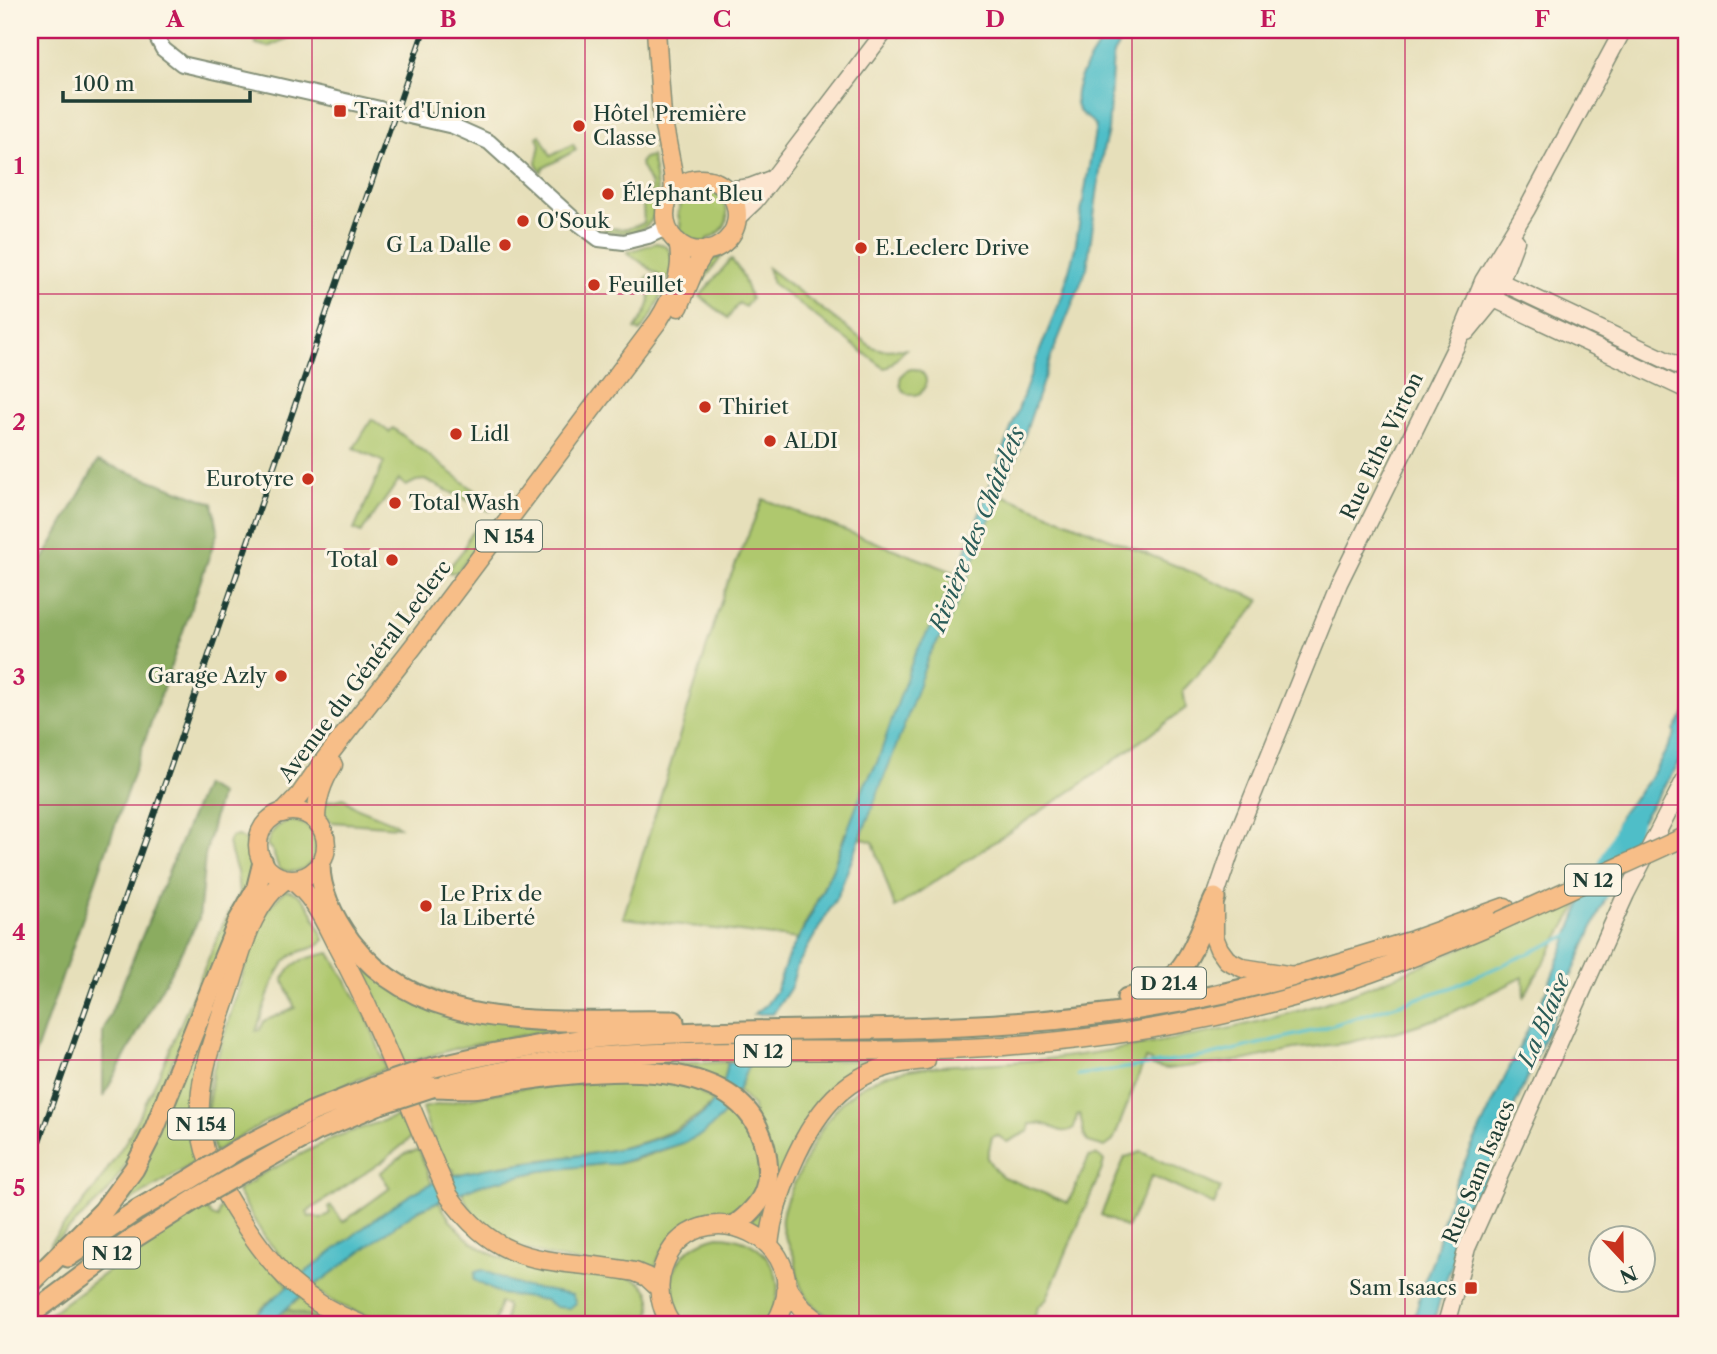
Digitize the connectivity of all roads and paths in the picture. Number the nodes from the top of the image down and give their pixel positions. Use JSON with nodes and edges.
{"nodes":[{"id":1,"x":153,"y":30,"type":"edge"},
{"id":2,"x":656,"y":30,"type":"edge"},
{"id":3,"x":665,"y":30,"type":"edge"},
{"id":4,"x":886,"y":30,"type":"edge"},
{"id":5,"x":1623,"y":30,"type":"edge"},
{"id":6,"x":380,"y":109,"type":"tunnel mouth"},
{"id":7,"x":405,"y":115,"type":"tunnel mouth"},
{"id":8,"x":774,"y":178,"type":"junction"},
{"id":9,"x":700,"y":179,"type":"junction"},
{"id":10,"x":727,"y":190,"type":"junction"},
{"id":11,"x":674,"y":192,"type":"junction"},
{"id":12,"x":1527,"y":209,"type":"junction"},
{"id":13,"x":737,"y":218,"type":"junction"},
{"id":14,"x":673,"y":234,"type":"junction"},
{"id":15,"x":706,"y":250,"type":"junction"},
{"id":16,"x":1483,"y":281,"type":"junction"},
{"id":17,"x":1501,"y":282,"type":"junction"},
{"id":18,"x":1494,"y":299,"type":"junction"},
{"id":19,"x":1457,"y":344,"type":"junction"},
{"id":20,"x":1687,"y":370,"type":"edge"},
{"id":21,"x":1687,"y":390,"type":"edge"},
{"id":22,"x":1687,"y":775,"type":"edge"},
{"id":23,"x":283,"y":813,"type":"junction"},
{"id":24,"x":316,"y":821,"type":"junction"},
{"id":25,"x":1687,"y":823,"type":"edge"},
{"id":26,"x":1687,"y":836,"type":"edge"},
{"id":27,"x":263,"y":862,"type":"junction"},
{"id":28,"x":320,"y":865,"type":"junction"},
{"id":29,"x":288,"y":879,"type":"junction"},
{"id":30,"x":1215,"y":898,"type":"junction"},
{"id":31,"x":1501,"y":914,"type":"junction"},
{"id":32,"x":1294,"y":976,"type":"junction"},
{"id":33,"x":1082,"y":1017,"type":"junction"},
{"id":34,"x":732,"y":1031,"type":"junction"},
{"id":35,"x":1086,"y":1038,"type":"junction"},
{"id":36,"x":430,"y":1078,"type":"junction"},
{"id":37,"x":377,"y":1096,"type":"junction"},
{"id":38,"x":734,"y":1226,"type":"junction"},
{"id":39,"x":769,"y":1244,"type":"junction"},
{"id":40,"x":34,"y":1281,"type":"edge"},
{"id":41,"x":786,"y":1285,"type":"junction"},
{"id":42,"x":659,"y":1288,"type":"junction"},
{"id":43,"x":30,"y":1315,"type":"edge"},
{"id":44,"x":662,"y":1320,"type":"edge"},
{"id":45,"x":360,"y":1324,"type":"edge"},
{"id":46,"x":775,"y":1324,"type":"edge"},
{"id":47,"x":822,"y":1324,"type":"edge"},
{"id":48,"x":1446,"y":1324,"type":"edge"}],
"edges":[{"from":1,"to":6,"type":"street"},
{"from":2,"to":11,"type":"main road"},
{"from":3,"to":9,"type":"main road"},
{"from":4,"to":8,"type":"main road"},
{"from":5,"to":12,"type":"main road","name":"Rue Ethe Virton","number":"D 21.4"},
{"from":7,"to":14,"type":"street"},
{"from":8,"to":10,"type":"main road"},
{"from":8,"to":13,"type":"main road"},
{"from":9,"to":10,"type":"main road"},
{"from":9,"to":11,"type":"main road"},
{"from":10,"to":13,"type":"main road"},
{"from":11,"to":14,"type":"main road"},
{"from":12,"to":16,"type":"main road","name":"Rue Ethe Virton","number":"D 21.4"},
{"from":12,"to":17,"type":"main road"},
{"from":13,"to":15,"type":"main road"},
{"from":14,"to":15,"type":"main road"},
{"from":14,"to":23,"type":"main road","name":"Avenue du Général Leclerc","number":"N 154"},
{"from":15,"to":24,"type":"main road","name":"Avenue du Général Leclerc","number":"N 154"},
{"from":16,"to":17,"type":"main road"},
{"from":16,"to":18,"type":"main road"},
{"from":16,"to":19,"type":"main road","name":"Rue Ethe Virton","number":"D 21.4"},
{"from":17,"to":18,"type":"main road"},
{"from":17,"to":20,"type":"main road"},
{"from":18,"to":19,"type":"main road"},
{"from":18,"to":21,"type":"main road"},
{"from":19,"to":30,"type":"main road","name":"Rue Ethe Virton","number":"D 21.4"},
{"from":22,"to":48,"type":"main road","name":"Rue Sam Isaacs"},
{"from":23,"to":24,"type":"main road"},
{"from":23,"to":27,"type":"main road"},
{"from":24,"to":28,"type":"main road"},
{"from":25,"to":31,"type":"main road","number":"N 12"},
{"from":26,"to":31,"type":"main road","number":"N 12","bridge":true},
{"from":27,"to":29,"type":"main road"},
{"from":27,"to":40,"type":"highway"},
{"from":28,"to":29,"type":"main road"},
{"from":28,"to":34,"type":"highway"},
{"from":29,"to":42,"type":"main road"},
{"from":29,"to":45,"type":"main road","number":"N 154"},
{"from":30,"to":32,"type":"main road","number":"D 21.4"},
{"from":30,"to":33,"type":"highway","number":"D 21.4"},
{"from":31,"to":32,"type":"main road","number":"N 12"},
{"from":31,"to":35,"type":"main road","number":"N 12"},
{"from":32,"to":33,"type":"highway","number":"N 12"},
{"from":33,"to":34,"type":"highway","number":"N 12"},
{"from":34,"to":36,"type":"highway","number":"N 12"},
{"from":35,"to":36,"type":"main road","number":"N 12"},
{"from":35,"to":39,"type":"main road"},
{"from":36,"to":37,"type":"highway","number":"N 12","bridge":true},
{"from":36,"to":38,"type":"highway"},
{"from":37,"to":40,"type":"highway","number":"N 12","bridge":true},
{"from":37,"to":43,"type":"highway","number":"N 12","bridge":true},
{"from":38,"to":39,"type":"main road"},
{"from":38,"to":42,"type":"main road"},
{"from":39,"to":41,"type":"main road"},
{"from":41,"to":46,"type":"main road"},
{"from":41,"to":47,"type":"main road"},
{"from":42,"to":44,"type":"main road"}]}
